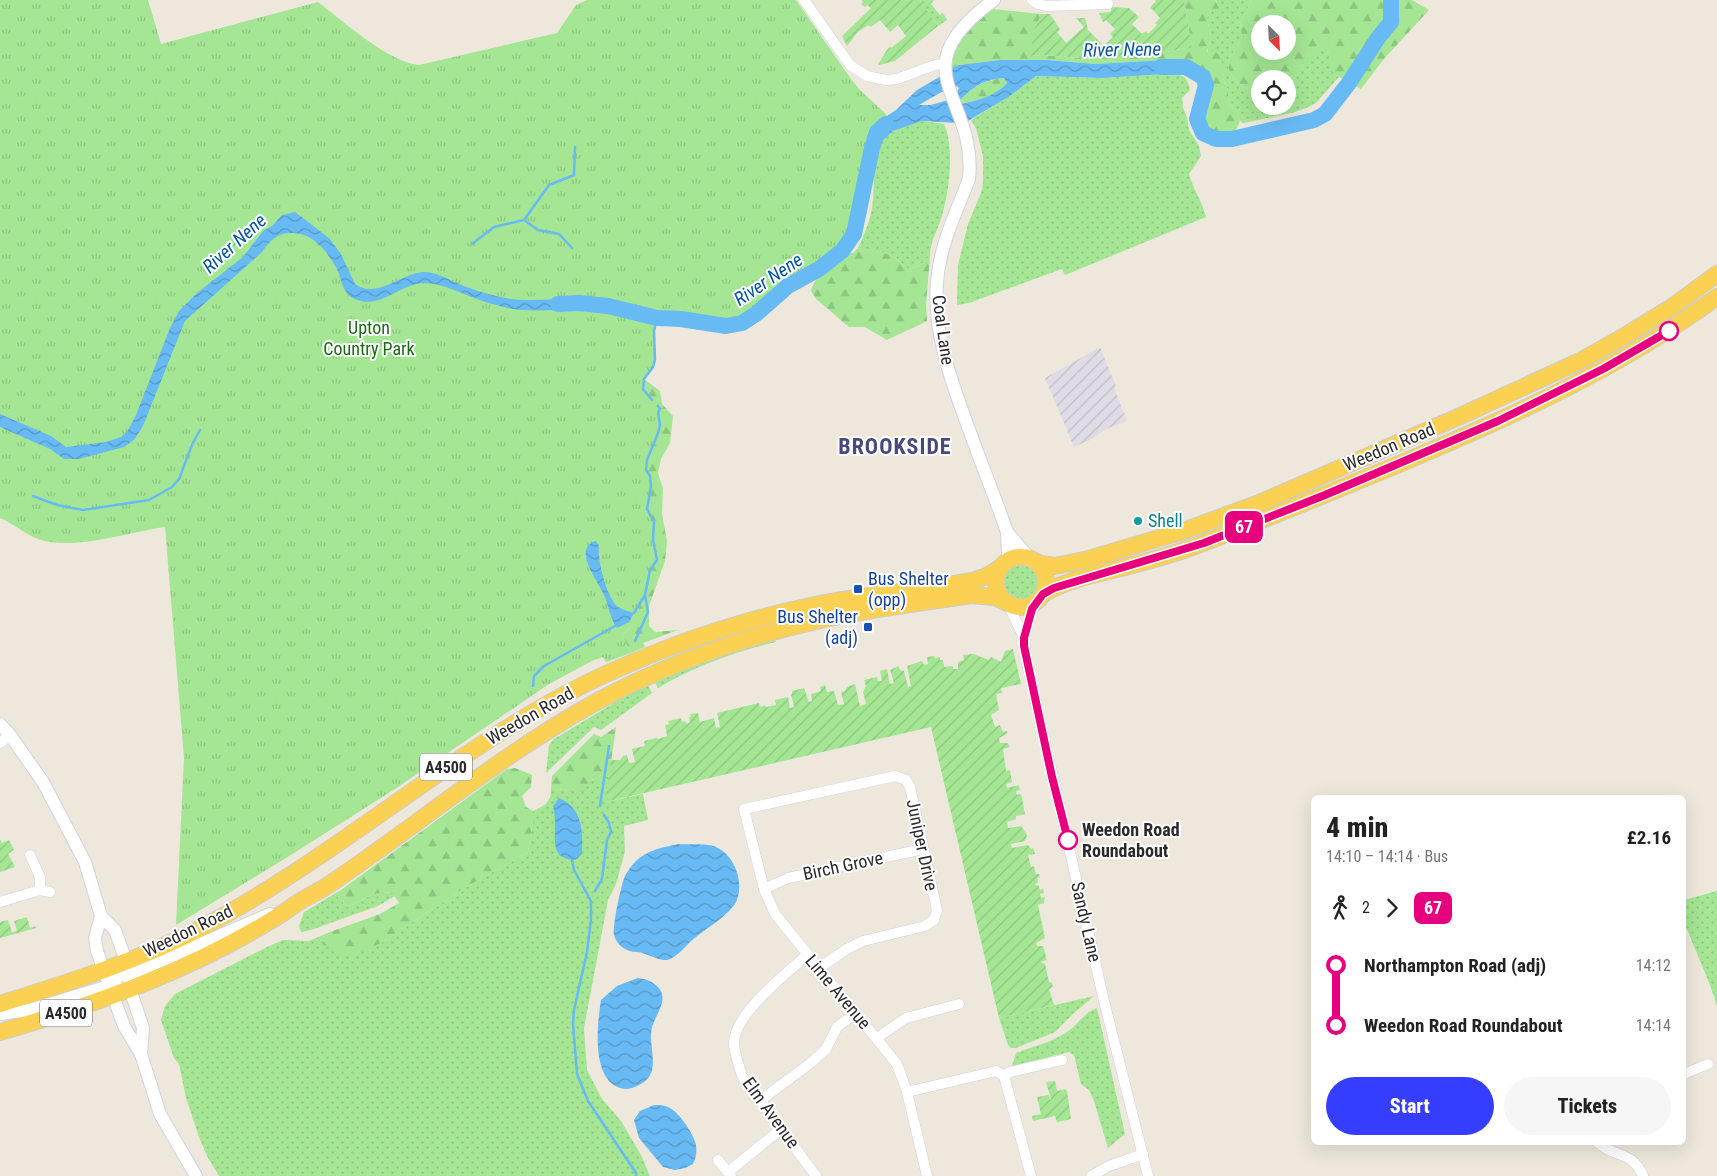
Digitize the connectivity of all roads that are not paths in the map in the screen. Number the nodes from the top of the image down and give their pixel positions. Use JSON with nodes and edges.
{"nodes":[{"id":1,"x":804,"y":0,"type":"edge"},
{"id":2,"x":994,"y":0,"type":"edge"},
{"id":3,"x":1032,"y":0,"type":"edge"},
{"id":4,"x":1095,"y":3,"type":"edge"},
{"id":5,"x":1108,"y":4,"type":"dead end"},
{"id":6,"x":945,"y":68,"type":"junction"},
{"id":7,"x":1717,"y":274,"type":"edge"},
{"id":8,"x":1717,"y":297,"type":"edge"},
{"id":9,"x":1007,"y":532,"type":"junction"},
{"id":10,"x":1033,"y":560,"type":"junction"},
{"id":11,"x":1004,"y":565,"type":"junction"},
{"id":12,"x":1040,"y":598,"type":"junction"},
{"id":13,"x":1007,"y":603,"type":"junction"},
{"id":14,"x":1024,"y":638,"type":"junction"},
{"id":15,"x":0,"y":724,"type":"edge"},
{"id":16,"x":5,"y":739,"type":"edge"},
{"id":17,"x":744,"y":809,"type":"joint"},
{"id":18,"x":923,"y":849,"type":"junction"},
{"id":19,"x":30,"y":855,"type":"dead end"},
{"id":20,"x":764,"y":889,"type":"junction"},
{"id":21,"x":0,"y":902,"type":"edge"},
{"id":22,"x":101,"y":916,"type":"junction"},
{"id":23,"x":807,"y":955,"type":"junction"},
{"id":24,"x":819,"y":968,"type":"junction"},
{"id":25,"x":128,"y":975,"type":"junction"},
{"id":26,"x":109,"y":983,"type":"junction"},
{"id":27,"x":0,"y":1004,"type":"edge"},
{"id":28,"x":958,"y":1004,"type":"dead end"},
{"id":29,"x":856,"y":1013,"type":"junction"},
{"id":30,"x":0,"y":1014,"type":"edge"},
{"id":31,"x":0,"y":1032,"type":"edge"},
{"id":32,"x":877,"y":1038,"type":"junction"},
{"id":33,"x":141,"y":1054,"type":"junction"},
{"id":34,"x":1062,"y":1060,"type":"dead end"},
{"id":35,"x":1708,"y":1064,"type":"dead end"},
{"id":36,"x":1686,"y":1073,"type":"edge"},
{"id":37,"x":1004,"y":1076,"type":"junction"},
{"id":38,"x":908,"y":1092,"type":"junction"},
{"id":39,"x":762,"y":1100,"type":"junction"},
{"id":40,"x":782,"y":1129,"type":"junction"},
{"id":41,"x":1600,"y":1145,"type":"edge"},
{"id":42,"x":1143,"y":1154,"type":"junction"},
{"id":43,"x":718,"y":1160,"type":"dead end"},
{"id":44,"x":730,"y":1174,"type":"edge"},
{"id":45,"x":196,"y":1176,"type":"edge"},
{"id":46,"x":816,"y":1176,"type":"edge"},
{"id":47,"x":927,"y":1176,"type":"edge"},
{"id":48,"x":1031,"y":1176,"type":"edge"},
{"id":49,"x":1091,"y":1176,"type":"edge"},
{"id":50,"x":1148,"y":1176,"type":"edge"},
{"id":51,"x":1644,"y":1176,"type":"edge"}],
"edges":[{"from":1,"to":6,"type":"street"},
{"from":2,"to":6,"type":"street"},
{"from":3,"to":4,"type":"street"},
{"from":4,"to":5,"type":"street"},
{"from":6,"to":9,"type":"street","name":"Coal Lane"},
{"from":7,"to":10,"type":"highway","name":"Weedon Road"},
{"from":8,"to":12,"type":"highway","name":"Weedon Road"},
{"from":9,"to":10,"type":"street","name":"Coal Lane"},
{"from":9,"to":11,"type":"street","name":"Coal Lane"},
{"from":10,"to":11,"type":"highway"},
{"from":10,"to":12,"type":"highway"},
{"from":11,"to":13,"type":"highway"},
{"from":11,"to":25,"type":"highway","name":"Weedon Road","number":"A4500"},
{"from":12,"to":13,"type":"highway"},
{"from":12,"to":14,"type":"street"},
{"from":13,"to":14,"type":"street"},
{"from":13,"to":25,"type":"highway","name":"Weedon Road","number":"A4500"},
{"from":14,"to":42,"type":"street","name":"Sandy Lane"},
{"from":15,"to":16,"type":"street"},
{"from":16,"to":22,"type":"street"},
{"from":17,"to":18,"type":"street","name":"Juniper Drive"},
{"from":17,"to":20,"type":"street","name":"Lime Avenue"},
{"from":18,"to":20,"type":"street","name":"Birch Grove"},
{"from":18,"to":24,"type":"street","name":"Juniper Drive"},
{"from":19,"to":21,"type":"street"},
{"from":20,"to":23,"type":"street","name":"Lime Avenue"},
{"from":22,"to":25,"type":"street"},
{"from":22,"to":26,"type":"street"},
{"from":23,"to":24,"type":"street","name":"Lime Avenue"},
{"from":23,"to":39,"type":"street","name":"Elm Avenue"},
{"from":24,"to":29,"type":"street","name":"Lime Avenue"},
{"from":25,"to":26,"type":"highway","name":"Weedon Road","number":"A4500"},
{"from":25,"to":26,"type":"highway","name":"Weedon Road","number":"A4500"},
{"from":25,"to":33,"type":"street"},
{"from":26,"to":27,"type":"highway","name":"Weedon Road","number":"A4500"},
{"from":26,"to":30,"type":"street","name":"Weedon Road"},
{"from":26,"to":31,"type":"highway","name":"Weedon Road","number":"A4500"},
{"from":26,"to":33,"type":"street"},
{"from":28,"to":32,"type":"street"},
{"from":29,"to":32,"type":"street","name":"Lime Avenue"},
{"from":29,"to":39,"type":"street"},
{"from":32,"to":38,"type":"street","name":"Lime Avenue"},
{"from":33,"to":45,"type":"street"},
{"from":34,"to":37,"type":"street"},
{"from":35,"to":36,"type":"street"},
{"from":37,"to":38,"type":"street"},
{"from":37,"to":48,"type":"street"},
{"from":38,"to":47,"type":"street","name":"Lime Avenue"},
{"from":39,"to":40,"type":"street","name":"Elm Avenue"},
{"from":40,"to":44,"type":"street"},
{"from":40,"to":46,"type":"street","name":"Elm Avenue"},
{"from":41,"to":51,"type":"street"},
{"from":42,"to":49,"type":"street"},
{"from":42,"to":50,"type":"street","name":"Sandy Lane"},
{"from":43,"to":44,"type":"street"}]}
